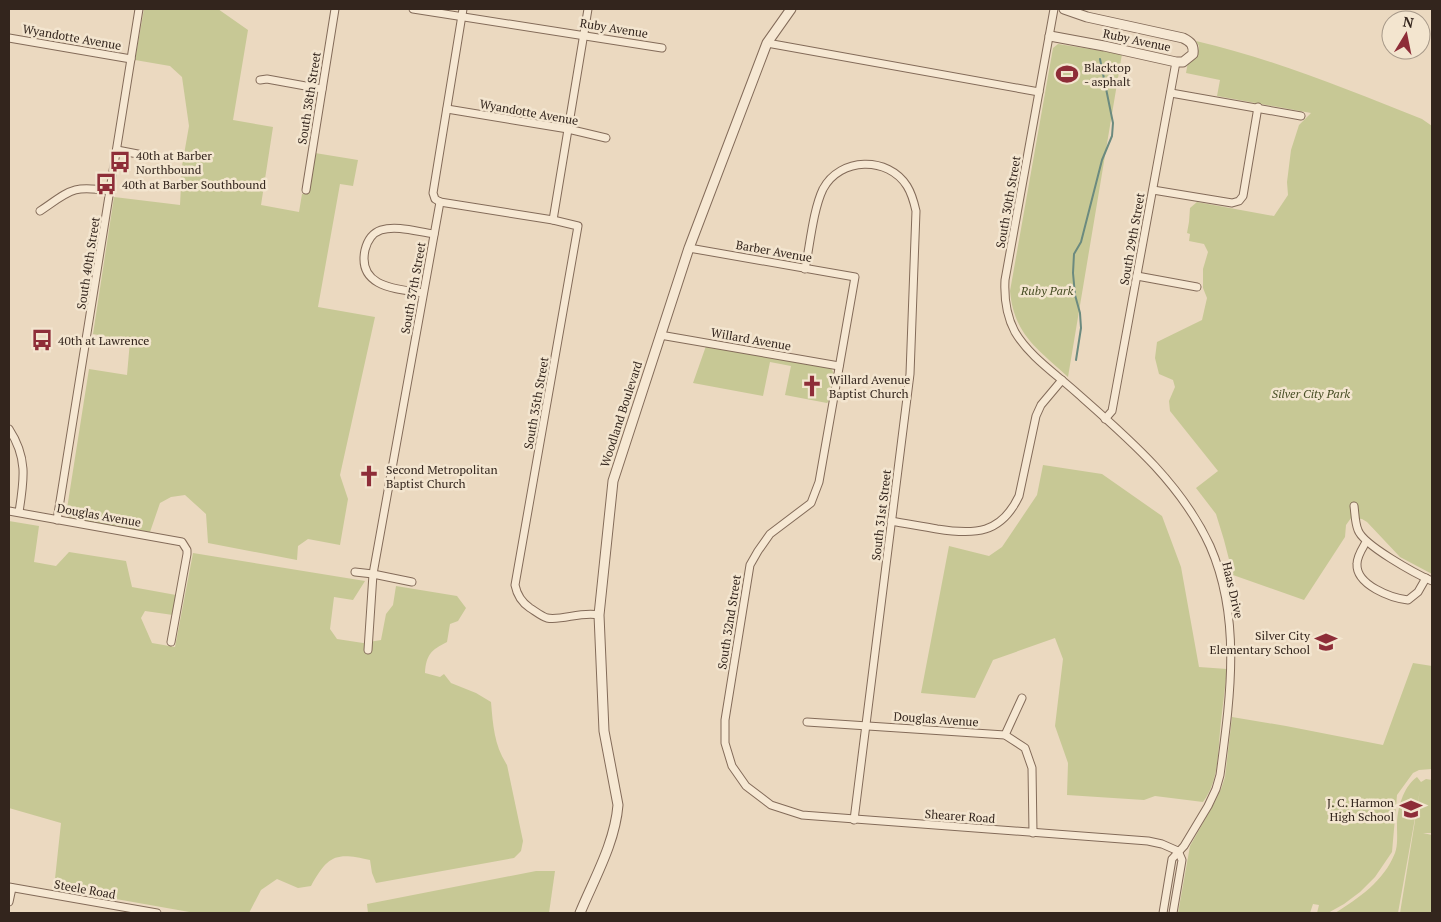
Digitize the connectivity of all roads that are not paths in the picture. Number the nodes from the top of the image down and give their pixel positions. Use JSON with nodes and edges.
{"nodes":[{"id":1,"x":140,"y":9,"type":"edge"},
{"id":2,"x":335,"y":9,"type":"edge"},
{"id":3,"x":413,"y":9,"type":"edge"},
{"id":4,"x":464,"y":9,"type":"edge"},
{"id":5,"x":588,"y":9,"type":"edge"},
{"id":6,"x":791,"y":9,"type":"edge"},
{"id":7,"x":1054,"y":9,"type":"edge"},
{"id":8,"x":1064,"y":9,"type":"edge"},
{"id":9,"x":462,"y":17,"type":"junction"},
{"id":10,"x":583,"y":36,"type":"junction"},
{"id":11,"x":1050,"y":36,"type":"junction"},
{"id":12,"x":9,"y":38,"type":"edge"},
{"id":13,"x":767,"y":43,"type":"junction"},
{"id":14,"x":662,"y":48,"type":"dead end"},
{"id":15,"x":132,"y":59,"type":"junction"},
{"id":16,"x":1176,"y":62,"type":"junction"},
{"id":17,"x":260,"y":80,"type":"dead end"},
{"id":18,"x":322,"y":89,"type":"junction"},
{"id":19,"x":1039,"y":92,"type":"junction"},
{"id":20,"x":1171,"y":93,"type":"junction"},
{"id":21,"x":1258,"y":107,"type":"junction"},
{"id":22,"x":447,"y":109,"type":"junction"},
{"id":23,"x":1301,"y":116,"type":"dead end"},
{"id":24,"x":568,"y":129,"type":"junction"},
{"id":25,"x":606,"y":138,"type":"dead end"},
{"id":26,"x":118,"y":150,"type":"junction"},
{"id":27,"x":148,"y":156,"type":"dead end"},
{"id":28,"x":306,"y":190,"type":"dead end"},
{"id":29,"x":1153,"y":190,"type":"junction"},
{"id":30,"x":110,"y":191,"type":"junction"},
{"id":31,"x":440,"y":202,"type":"junction"},
{"id":32,"x":40,"y":211,"type":"dead end"},
{"id":33,"x":553,"y":220,"type":"junction"},
{"id":34,"x":434,"y":234,"type":"junction"},
{"id":35,"x":689,"y":248,"type":"junction"},
{"id":36,"x":805,"y":268,"type":"junction"},
{"id":37,"x":1137,"y":276,"type":"junction"},
{"id":38,"x":855,"y":277,"type":"joint"},
{"id":39,"x":1197,"y":287,"type":"dead end"},
{"id":40,"x":423,"y":293,"type":"junction"},
{"id":41,"x":660,"y":335,"type":"junction"},
{"id":42,"x":839,"y":366,"type":"junction"},
{"id":43,"x":1062,"y":380,"type":"junction"},
{"id":44,"x":1105,"y":419,"type":"junction"},
{"id":45,"x":9,"y":429,"type":"edge"},
{"id":46,"x":1354,"y":506,"type":"dead end"},
{"id":47,"x":9,"y":511,"type":"edge"},
{"id":48,"x":19,"y":512,"type":"junction"},
{"id":49,"x":57,"y":520,"type":"junction"},
{"id":50,"x":891,"y":521,"type":"junction"},
{"id":51,"x":1366,"y":542,"type":"junction"},
{"id":52,"x":355,"y":572,"type":"dead end"},
{"id":53,"x":373,"y":574,"type":"junction"},
{"id":54,"x":1429,"y":579,"type":"edge"},
{"id":55,"x":412,"y":582,"type":"dead end"},
{"id":56,"x":599,"y":615,"type":"junction"},
{"id":57,"x":171,"y":642,"type":"dead end"},
{"id":58,"x":368,"y":650,"type":"dead end"},
{"id":59,"x":1022,"y":698,"type":"dead end"},
{"id":60,"x":808,"y":722,"type":"dead end"},
{"id":61,"x":866,"y":726,"type":"junction"},
{"id":62,"x":1005,"y":735,"type":"junction"},
{"id":63,"x":746,"y":786,"type":"joint"},
{"id":64,"x":854,"y":820,"type":"junction"},
{"id":65,"x":1033,"y":833,"type":"junction"},
{"id":66,"x":1178,"y":851,"type":"junction"},
{"id":67,"x":10,"y":888,"type":"edge"},
{"id":68,"x":9,"y":902,"type":"edge"},
{"id":69,"x":1163,"y":909,"type":"edge"},
{"id":70,"x":116,"y":910,"type":"edge"},
{"id":71,"x":1174,"y":910,"type":"edge"},
{"id":72,"x":156,"y":913,"type":"edge"},
{"id":73,"x":580,"y":913,"type":"edge"}],
"edges":[{"from":1,"to":15,"type":"street","name":"South 40th Street"},
{"from":2,"to":18,"type":"street","name":"South 38th Street"},
{"from":3,"to":9,"type":"street","name":"Ruby Avenue"},
{"from":4,"to":9,"type":"street","name":"South 37th Street"},
{"from":5,"to":10,"type":"street"},
{"from":6,"to":13,"type":"street","name":"Woodland Boulevard"},
{"from":7,"to":11,"type":"street","name":"South 30th Street"},
{"from":8,"to":16,"type":"street","name":"Ruby Avenue"},
{"from":9,"to":10,"type":"street","name":"Ruby Avenue"},
{"from":9,"to":22,"type":"street","name":"South 37th Street"},
{"from":10,"to":14,"type":"street","name":"Ruby Avenue"},
{"from":10,"to":24,"type":"street"},
{"from":11,"to":16,"type":"street","name":"Ruby Avenue"},
{"from":11,"to":19,"type":"street","name":"South 30th Street"},
{"from":12,"to":15,"type":"street","name":"Wyandotte Avenue"},
{"from":13,"to":19,"type":"street"},
{"from":13,"to":35,"type":"street","name":"Woodland Boulevard"},
{"from":15,"to":26,"type":"street","name":"South 40th Street"},
{"from":16,"to":20,"type":"street","name":"South 29th Street"},
{"from":17,"to":18,"type":"street"},
{"from":18,"to":28,"type":"street","name":"South 38th Street"},
{"from":19,"to":43,"type":"street","name":"South 30th Street"},
{"from":20,"to":21,"type":"street"},
{"from":20,"to":29,"type":"street","name":"South 29th Street"},
{"from":21,"to":23,"type":"street"},
{"from":21,"to":29,"type":"street"},
{"from":22,"to":24,"type":"street","name":"Wyandotte Avenue"},
{"from":22,"to":31,"type":"street","name":"South 37th Street"},
{"from":24,"to":25,"type":"street","name":"Wyandotte Avenue"},
{"from":24,"to":33,"type":"street"},
{"from":26,"to":27,"type":"street"},
{"from":26,"to":30,"type":"street","name":"South 40th Street"},
{"from":29,"to":37,"type":"street","name":"South 29th Street"},
{"from":30,"to":32,"type":"street"},
{"from":30,"to":49,"type":"street","name":"South 40th Street"},
{"from":31,"to":33,"type":"street"},
{"from":31,"to":34,"type":"street","name":"South 37th Street"},
{"from":33,"to":56,"type":"street","name":"South 35th Street"},
{"from":34,"to":40,"type":"street","name":"South 37th Street"},
{"from":34,"to":40,"type":"street"},
{"from":35,"to":36,"type":"street","name":"Barber Avenue"},
{"from":35,"to":41,"type":"street","name":"Woodland Boulevard"},
{"from":36,"to":38,"type":"street","name":"Barber Avenue"},
{"from":36,"to":50,"type":"street","name":"South 31st Street"},
{"from":37,"to":39,"type":"street"},
{"from":37,"to":44,"type":"street","name":"South 29th Street"},
{"from":38,"to":42,"type":"street","name":"South 32nd Street"},
{"from":40,"to":53,"type":"street","name":"South 37th Street"},
{"from":41,"to":42,"type":"street","name":"Willard Avenue"},
{"from":41,"to":56,"type":"street","name":"Woodland Boulevard"},
{"from":42,"to":63,"type":"street","name":"South 32nd Street"},
{"from":43,"to":44,"type":"street","name":"Haas Drive"},
{"from":43,"to":50,"type":"street"},
{"from":44,"to":66,"type":"street","name":"Haas Drive"},
{"from":45,"to":48,"type":"street"},
{"from":46,"to":51,"type":"street"},
{"from":47,"to":48,"type":"street","name":"Douglas Avenue"},
{"from":48,"to":49,"type":"street","name":"Douglas Avenue"},
{"from":49,"to":57,"type":"street","name":"Douglas Avenue"},
{"from":50,"to":61,"type":"street","name":"South 31st Street"},
{"from":51,"to":54,"type":"street"},
{"from":51,"to":54,"type":"street"},
{"from":52,"to":53,"type":"street"},
{"from":53,"to":55,"type":"street"},
{"from":53,"to":58,"type":"street","name":"South 37th Street"},
{"from":56,"to":73,"type":"street","name":"Woodland Boulevard"},
{"from":59,"to":62,"type":"street"},
{"from":60,"to":61,"type":"street","name":"Douglas Avenue"},
{"from":61,"to":62,"type":"street","name":"Douglas Avenue"},
{"from":61,"to":64,"type":"street","name":"South 31st Street"},
{"from":62,"to":65,"type":"street"},
{"from":63,"to":64,"type":"street","name":"Shearer Road"},
{"from":64,"to":65,"type":"street","name":"Shearer Road"},
{"from":65,"to":66,"type":"street","name":"Shearer Road"},
{"from":66,"to":69,"type":"street","name":"Haas Drive"},
{"from":66,"to":71,"type":"street"},
{"from":67,"to":68,"type":"street"},
{"from":67,"to":70,"type":"street","name":"Steele Road"},
{"from":70,"to":72,"type":"street","name":"Steele Road"}]}
